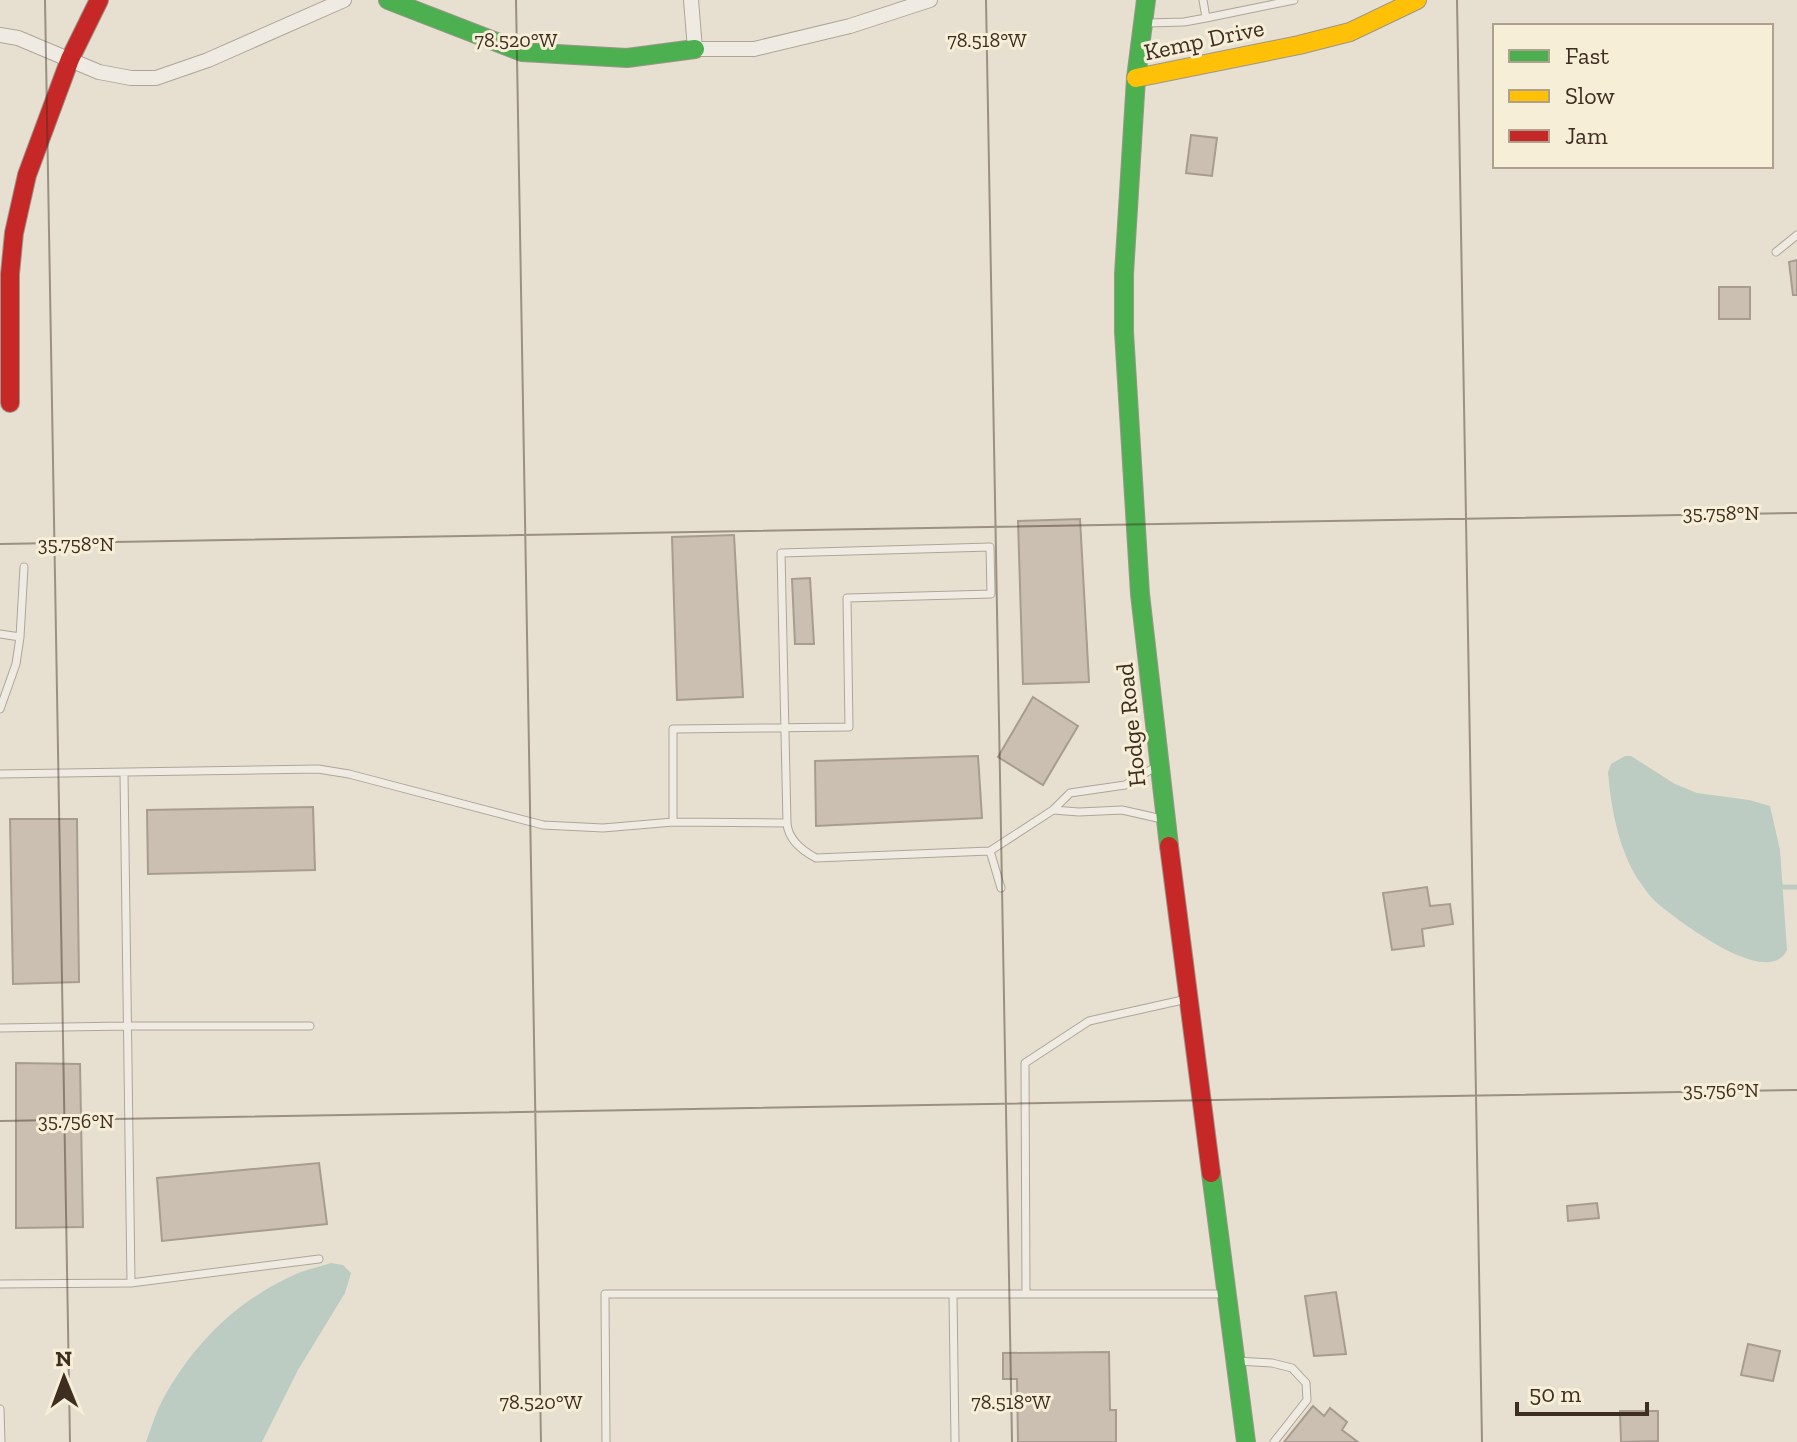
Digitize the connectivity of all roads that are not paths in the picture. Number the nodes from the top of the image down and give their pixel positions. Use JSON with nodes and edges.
{"nodes":[{"id":1,"x":99,"y":0,"type":"edge"},
{"id":2,"x":344,"y":0,"type":"edge"},
{"id":3,"x":388,"y":0,"type":"edge"},
{"id":4,"x":691,"y":0,"type":"edge"},
{"id":5,"x":930,"y":0,"type":"edge"},
{"id":6,"x":1146,"y":0,"type":"edge"},
{"id":7,"x":1203,"y":0,"type":"edge"},
{"id":8,"x":1294,"y":0,"type":"edge"},
{"id":9,"x":1417,"y":0,"type":"edge"},
{"id":10,"x":1206,"y":18,"type":"junction"},
{"id":11,"x":1143,"y":23,"type":"junction"},
{"id":12,"x":0,"y":35,"type":"edge"},
{"id":13,"x":695,"y":49,"type":"junction"},
{"id":14,"x":70,"y":59,"type":"junction"},
{"id":15,"x":1136,"y":78,"type":"junction"},
{"id":16,"x":1797,"y":235,"type":"edge"},
{"id":17,"x":1776,"y":252,"type":"dead end"},
{"id":18,"x":5,"y":274,"type":"edge"},
{"id":19,"x":10,"y":403,"type":"dead end"},
{"id":20,"x":24,"y":567,"type":"dead end"},
{"id":21,"x":0,"y":634,"type":"edge"},
{"id":22,"x":20,"y":637,"type":"junction"},
{"id":23,"x":0,"y":709,"type":"edge"},
{"id":24,"x":785,"y":728,"type":"junction"},
{"id":25,"x":1159,"y":764,"type":"junction"},
{"id":26,"x":0,"y":774,"type":"edge"},
{"id":27,"x":124,"y":774,"type":"junction"},
{"id":28,"x":1053,"y":810,"type":"junction"},
{"id":29,"x":1166,"y":820,"type":"junction"},
{"id":30,"x":673,"y":822,"type":"junction"},
{"id":31,"x":787,"y":823,"type":"junction"},
{"id":32,"x":990,"y":851,"type":"junction"},
{"id":33,"x":1001,"y":888,"type":"dead end"},
{"id":34,"x":1190,"y":999,"type":"junction"},
{"id":35,"x":127,"y":1026,"type":"junction"},
{"id":36,"x":310,"y":1026,"type":"dead end"},
{"id":37,"x":0,"y":1028,"type":"edge"},
{"id":38,"x":319,"y":1259,"type":"dead end"},
{"id":39,"x":131,"y":1283,"type":"junction"},
{"id":40,"x":0,"y":1284,"type":"edge"},
{"id":41,"x":953,"y":1294,"type":"junction"},
{"id":42,"x":1026,"y":1294,"type":"junction"},
{"id":43,"x":1226,"y":1294,"type":"junction"},
{"id":44,"x":1235,"y":1361,"type":"junction"},
{"id":45,"x":0,"y":1409,"type":"edge"},
{"id":46,"x":1,"y":1442,"type":"edge"},
{"id":47,"x":606,"y":1442,"type":"edge"},
{"id":48,"x":955,"y":1442,"type":"edge"},
{"id":49,"x":1246,"y":1442,"type":"edge"},
{"id":50,"x":1274,"y":1442,"type":"edge"}],
"edges":[{"from":1,"to":14,"type":"main road"},
{"from":2,"to":14,"type":"street"},
{"from":3,"to":13,"type":"main road"},
{"from":4,"to":13,"type":"street"},
{"from":5,"to":13,"type":"street"},
{"from":6,"to":11,"type":"main road","name":"Hodge Road"},
{"from":7,"to":10,"type":"lane"},
{"from":8,"to":10,"type":"lane"},
{"from":9,"to":15,"type":"main road","name":"Kemp Drive"},
{"from":10,"to":11,"type":"lane"},
{"from":11,"to":15,"type":"main road","name":"Hodge Road"},
{"from":12,"to":14,"type":"street"},
{"from":14,"to":18,"type":"main road"},
{"from":15,"to":25,"type":"main road","name":"Hodge Road"},
{"from":16,"to":17,"type":"lane"},
{"from":18,"to":19,"type":"main road"},
{"from":20,"to":22,"type":"lane"},
{"from":21,"to":22,"type":"lane"},
{"from":22,"to":23,"type":"lane"},
{"from":24,"to":24,"type":"lane"},
{"from":24,"to":30,"type":"lane"},
{"from":24,"to":31,"type":"lane"},
{"from":25,"to":28,"type":"lane"},
{"from":25,"to":29,"type":"main road","name":"Hodge Road"},
{"from":26,"to":27,"type":"lane"},
{"from":27,"to":30,"type":"lane"},
{"from":27,"to":35,"type":"lane"},
{"from":28,"to":29,"type":"lane"},
{"from":28,"to":32,"type":"lane"},
{"from":29,"to":34,"type":"main road","name":"Hodge Road"},
{"from":30,"to":31,"type":"lane"},
{"from":31,"to":32,"type":"lane"},
{"from":32,"to":33,"type":"lane"},
{"from":34,"to":42,"type":"lane"},
{"from":34,"to":43,"type":"main road","name":"Hodge Road"},
{"from":35,"to":36,"type":"lane"},
{"from":35,"to":37,"type":"lane"},
{"from":35,"to":39,"type":"lane"},
{"from":38,"to":39,"type":"lane"},
{"from":39,"to":40,"type":"lane"},
{"from":41,"to":42,"type":"lane"},
{"from":41,"to":47,"type":"lane"},
{"from":41,"to":48,"type":"lane"},
{"from":42,"to":43,"type":"lane"},
{"from":43,"to":44,"type":"main road","name":"Hodge Road"},
{"from":44,"to":49,"type":"main road","name":"Hodge Road"},
{"from":44,"to":50,"type":"lane"},
{"from":45,"to":46,"type":"lane"}]}
